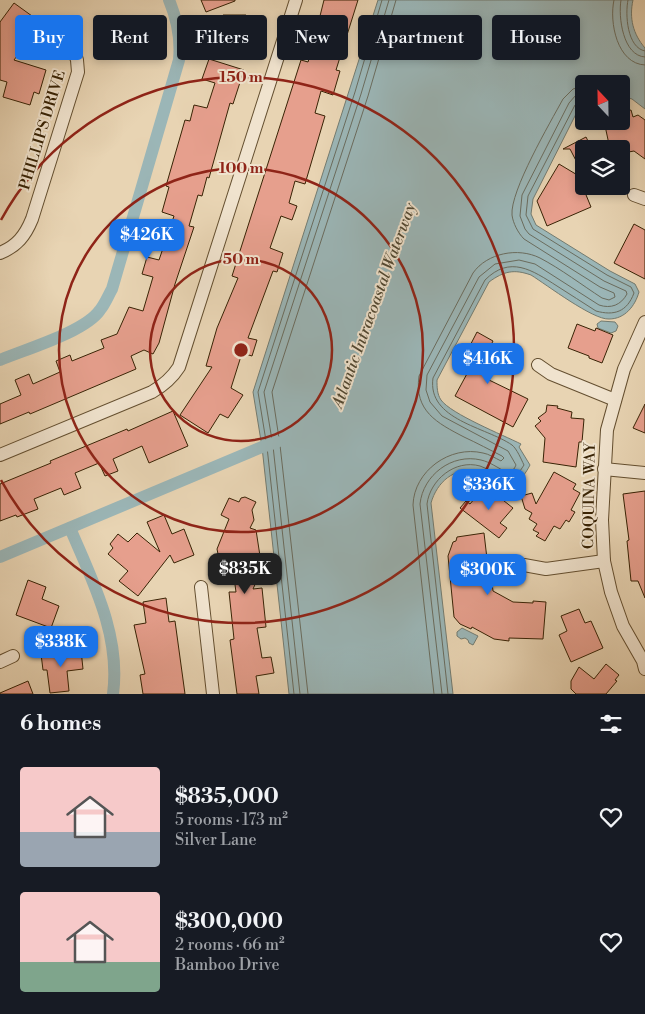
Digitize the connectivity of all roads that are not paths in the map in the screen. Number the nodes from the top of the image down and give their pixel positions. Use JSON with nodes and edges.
{"nodes":[{"id":1,"x":296,"y":0,"type":"edge"},
{"id":2,"x":78,"y":60,"type":"edge"},
{"id":3,"x":0,"y":253,"type":"edge"},
{"id":4,"x":645,"y":322,"type":"edge"},
{"id":5,"x":538,"y":364,"type":"dead end"},
{"id":6,"x":615,"y":400,"type":"junction"},
{"id":7,"x":0,"y":456,"type":"edge"},
{"id":8,"x":604,"y":469,"type":"junction"},
{"id":9,"x":645,"y":473,"type":"edge"},
{"id":10,"x":604,"y":561,"type":"junction"},
{"id":11,"x":524,"y":565,"type":"dead end"},
{"id":12,"x":201,"y":587,"type":"dead end"},
{"id":13,"x":13,"y":656,"type":"dead end"},
{"id":14,"x":0,"y":662,"type":"edge"},
{"id":15,"x":645,"y":669,"type":"edge"},
{"id":16,"x":213,"y":694,"type":"edge"}],
"edges":[{"from":1,"to":7,"type":"street"},
{"from":2,"to":3,"type":"street","name":"PHILLIPS DRIVE"},
{"from":4,"to":6,"type":"street","name":"COQUINA WAY"},
{"from":5,"to":6,"type":"street"},
{"from":6,"to":8,"type":"street","name":"COQUINA WAY"},
{"from":8,"to":9,"type":"street"},
{"from":8,"to":10,"type":"street","name":"COQUINA WAY"},
{"from":10,"to":11,"type":"street"},
{"from":10,"to":15,"type":"street","name":"COQUINA WAY"},
{"from":12,"to":16,"type":"street"},
{"from":13,"to":14,"type":"street"}]}
